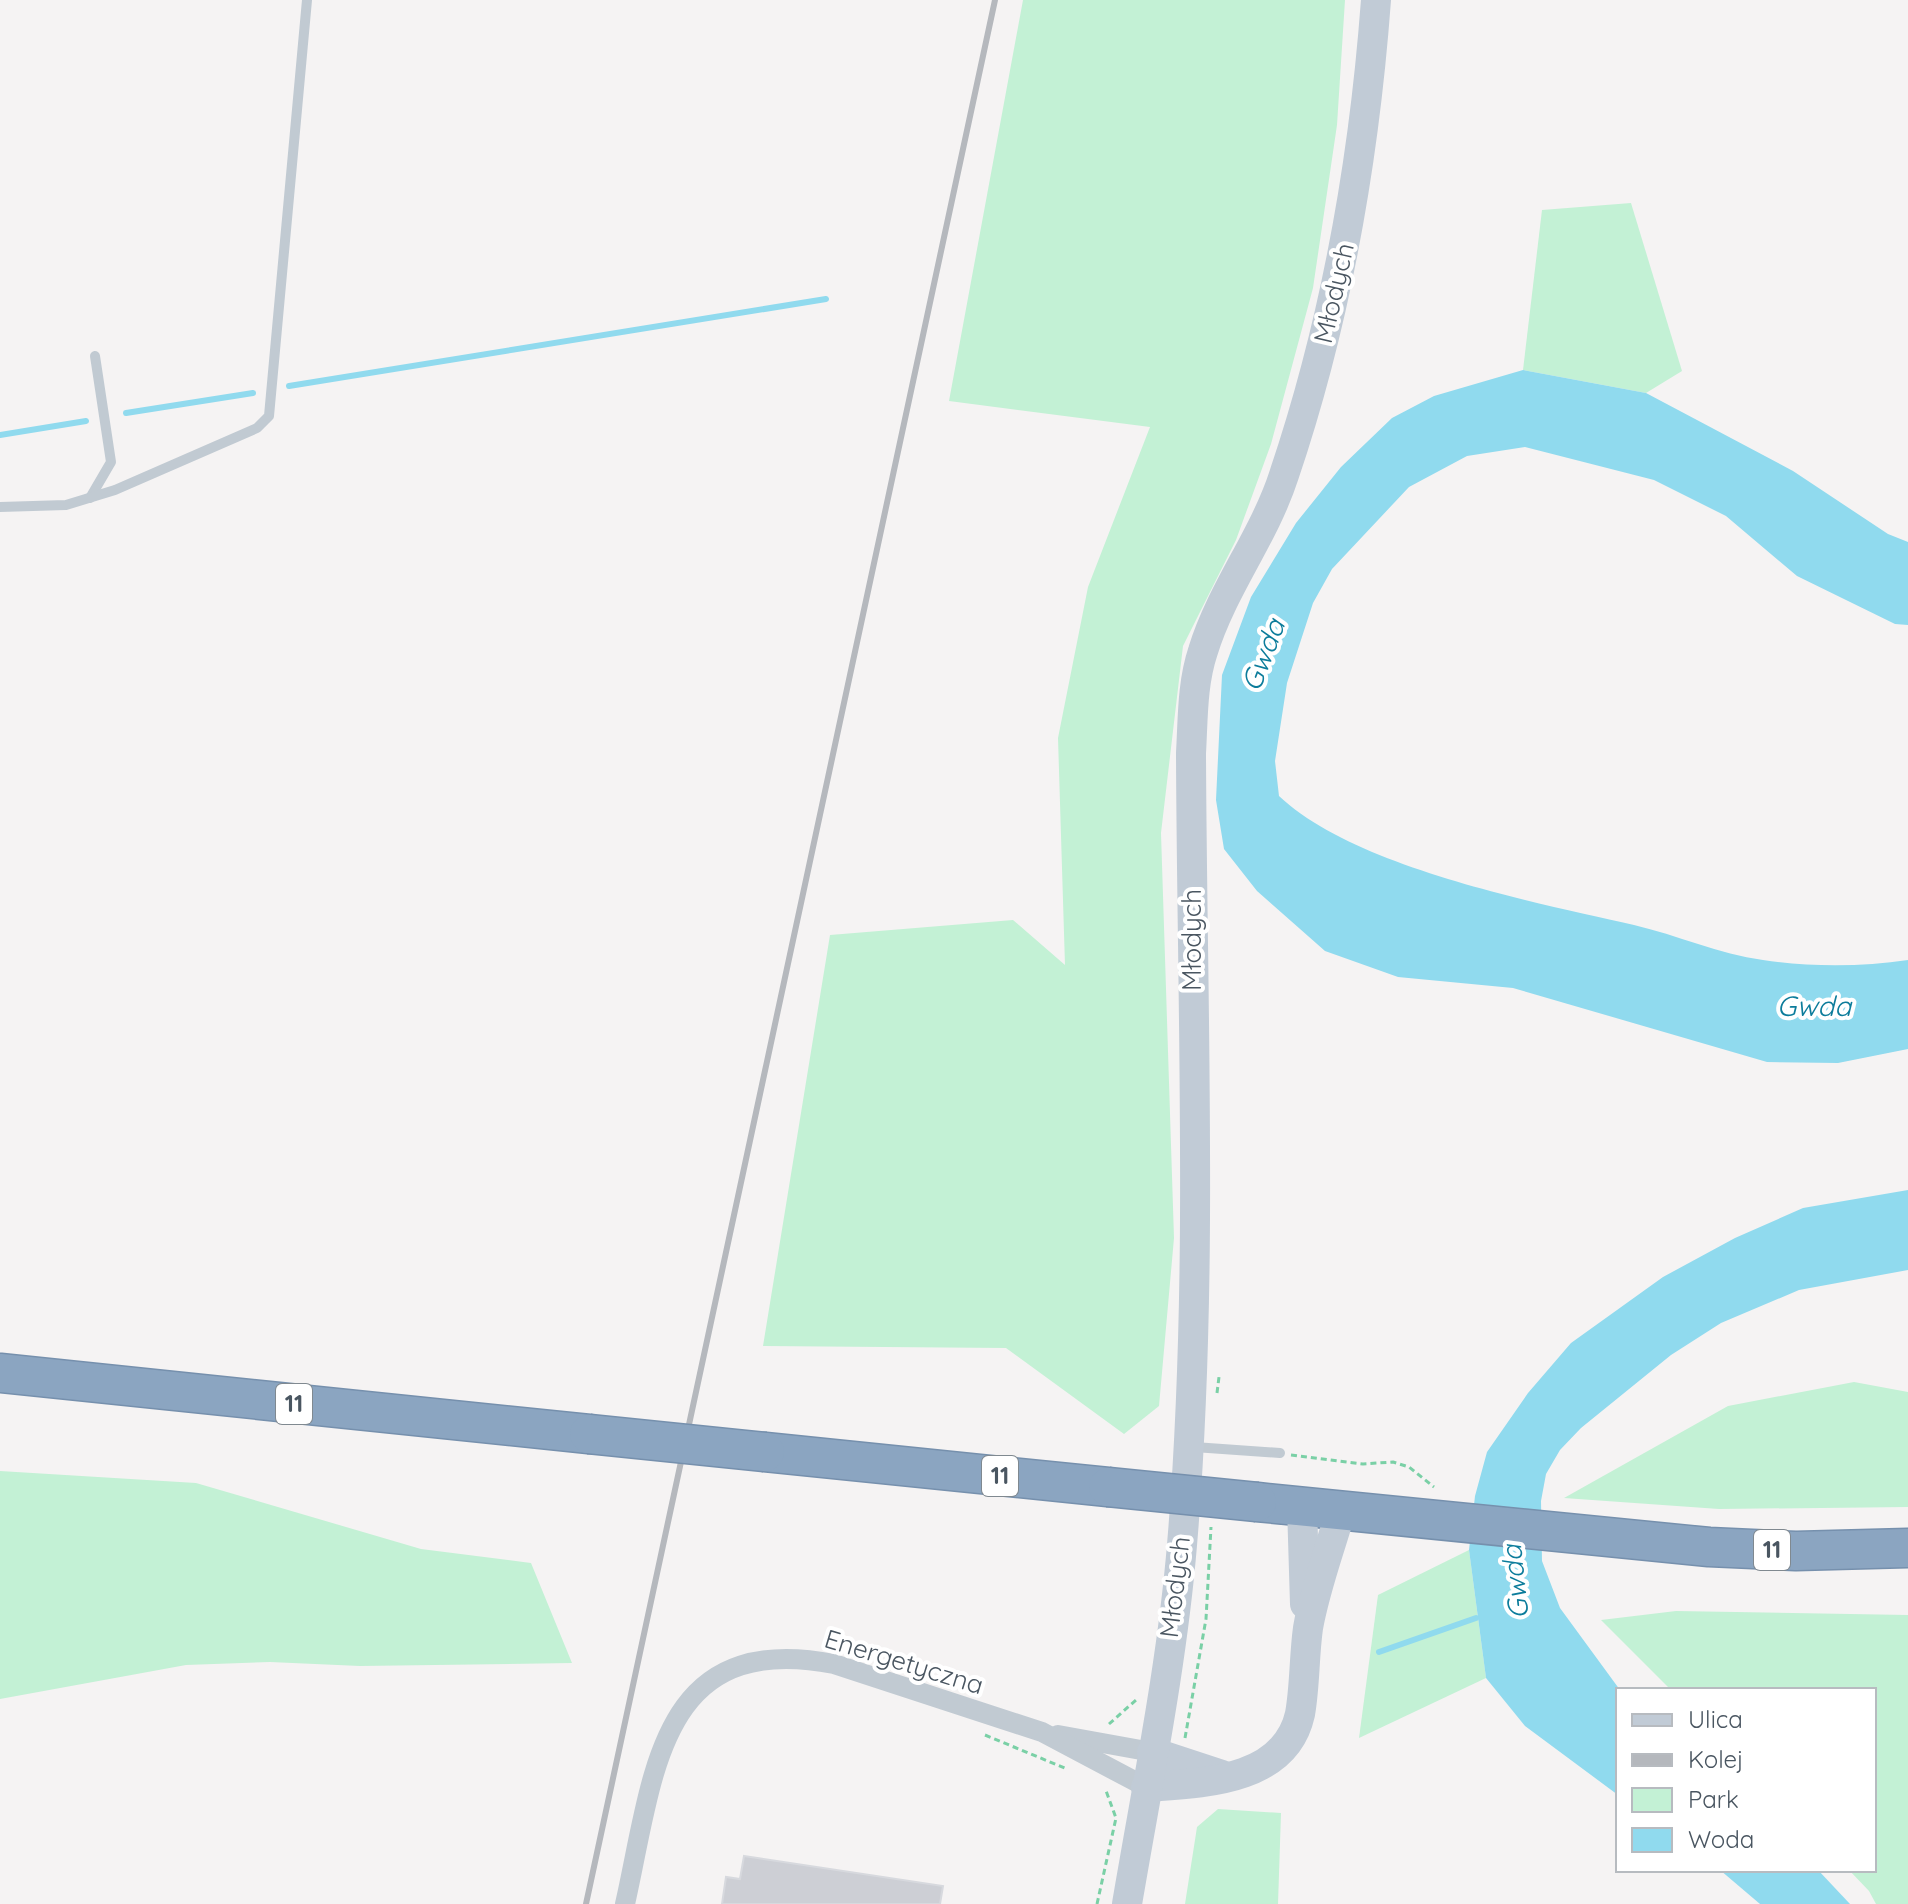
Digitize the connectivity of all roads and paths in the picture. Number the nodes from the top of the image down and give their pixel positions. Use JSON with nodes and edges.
{"nodes":[{"id":1,"x":307,"y":0,"type":"edge"},
{"id":2,"x":1376,"y":0,"type":"edge"},
{"id":3,"x":95,"y":356,"type":"dead end"},
{"id":4,"x":90,"y":498,"type":"junction"},
{"id":5,"x":0,"y":507,"type":"edge"},
{"id":6,"x":0,"y":1373,"type":"edge"},
{"id":7,"x":1188,"y":1446,"type":"junction"},
{"id":8,"x":1280,"y":1453,"type":"joint"},
{"id":9,"x":1434,"y":1487,"type":"dead end"},
{"id":10,"x":1302,"y":1506,"type":"junction"},
{"id":11,"x":1341,"y":1510,"type":"junction"},
{"id":12,"x":1908,"y":1548,"type":"edge"},
{"id":13,"x":1308,"y":1629,"type":"junction"},
{"id":14,"x":971,"y":1730,"type":"dead end"},
{"id":15,"x":1042,"y":1732,"type":"junction"},
{"id":16,"x":1152,"y":1752,"type":"junction"},
{"id":17,"x":1070,"y":1770,"type":"dead end"},
{"id":18,"x":1228,"y":1777,"type":"junction"},
{"id":19,"x":1096,"y":1782,"type":"dead end"},
{"id":20,"x":1146,"y":1787,"type":"junction"},
{"id":21,"x":625,"y":1904,"type":"edge"},
{"id":22,"x":1097,"y":1904,"type":"edge"},
{"id":23,"x":1127,"y":1904,"type":"edge"}],
"edges":[{"from":1,"to":4,"type":"lane"},
{"from":2,"to":7,"type":"street","name":"Młodych"},
{"from":3,"to":4,"type":"lane"},
{"from":4,"to":5,"type":"lane"},
{"from":6,"to":10,"type":"highway","number":"11","bridge":true},
{"from":7,"to":8,"type":"lane"},
{"from":7,"to":16,"type":"street","name":"Młodych"},
{"from":8,"to":9,"type":"path"},
{"from":10,"to":11,"type":"highway","number":"11"},
{"from":10,"to":13,"type":"street"},
{"from":11,"to":12,"type":"highway","number":"11"},
{"from":11,"to":13,"type":"street"},
{"from":13,"to":18,"type":"street"},
{"from":14,"to":17,"type":"path"},
{"from":15,"to":16,"type":"street"},
{"from":15,"to":20,"type":"street"},
{"from":15,"to":21,"type":"street","name":"Energetyczna"},
{"from":16,"to":18,"type":"street"},
{"from":16,"to":20,"type":"street","name":"Młodych"},
{"from":18,"to":20,"type":"street"},
{"from":19,"to":22,"type":"path"},
{"from":20,"to":23,"type":"street","name":"Młodych"}]}
